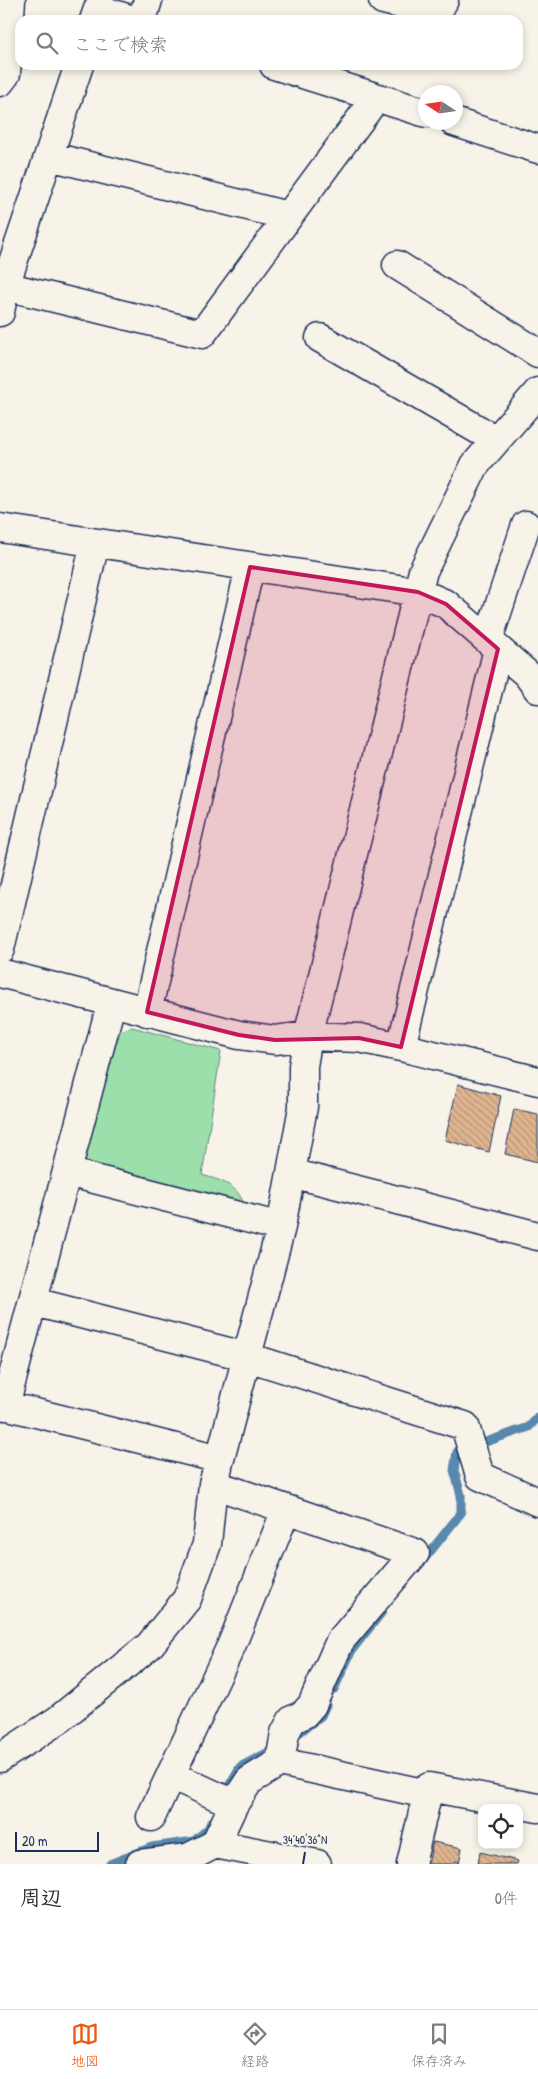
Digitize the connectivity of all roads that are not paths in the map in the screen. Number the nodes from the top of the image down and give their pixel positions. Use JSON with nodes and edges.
{"nodes":[{"id":1,"x":11,"y":0,"type":"edge"},
{"id":2,"x":148,"y":0,"type":"edge"},
{"id":3,"x":383,"y":0,"type":"edge"},
{"id":4,"x":444,"y":0,"type":"edge"},
{"id":5,"x":96,"y":15,"type":"edge"},
{"id":6,"x":117,"y":15,"type":"edge"},
{"id":7,"x":144,"y":15,"type":"edge"},
{"id":8,"x":77,"y":70,"type":"edge"},
{"id":9,"x":289,"y":70,"type":"edge"},
{"id":10,"x":0,"y":82,"type":"edge"},
{"id":11,"x":376,"y":98,"type":"junction"},
{"id":12,"x":418,"y":111,"type":"edge"},
{"id":13,"x":463,"y":125,"type":"edge"},
{"id":14,"x":538,"y":149,"type":"edge"},
{"id":15,"x":49,"y":156,"type":"junction"},
{"id":16,"x":288,"y":216,"type":"junction"},
{"id":17,"x":397,"y":265,"type":"dead end"},
{"id":18,"x":2,"y":299,"type":"edge"},
{"id":19,"x":320,"y":338,"type":"dead end"},
{"id":20,"x":538,"y":353,"type":"edge"},
{"id":21,"x":538,"y":392,"type":"edge"},
{"id":22,"x":496,"y":440,"type":"junction"},
{"id":23,"x":526,"y":525,"type":"dead end"},
{"id":24,"x":0,"y":528,"type":"edge"},
{"id":25,"x":95,"y":543,"type":"junction"},
{"id":26,"x":250,"y":568,"type":"junction"},
{"id":27,"x":418,"y":592,"type":"junction"},
{"id":28,"x":493,"y":645,"type":"junction"},
{"id":29,"x":538,"y":689,"type":"edge"},
{"id":30,"x":0,"y":950,"type":"edge"},
{"id":31,"x":0,"y":974,"type":"edge"},
{"id":32,"x":111,"y":1004,"type":"junction"},
{"id":33,"x":146,"y":1012,"type":"junction"},
{"id":34,"x":308,"y":1036,"type":"junction"},
{"id":35,"x":401,"y":1047,"type":"junction"},
{"id":36,"x":538,"y":1081,"type":"edge"},
{"id":37,"x":67,"y":1172,"type":"junction"},
{"id":38,"x":291,"y":1173,"type":"junction"},
{"id":39,"x":281,"y":1227,"type":"junction"},
{"id":40,"x":538,"y":1236,"type":"edge"},
{"id":41,"x":34,"y":1302,"type":"junction"},
{"id":42,"x":248,"y":1357,"type":"junction"},
{"id":43,"x":3,"y":1405,"type":"edge"},
{"id":44,"x":217,"y":1471,"type":"junction"},
{"id":45,"x":538,"y":1502,"type":"edge"},
{"id":46,"x":286,"y":1510,"type":"junction"},
{"id":47,"x":282,"y":1749,"type":"junction"},
{"id":48,"x":0,"y":1758,"type":"edge"},
{"id":49,"x":172,"y":1775,"type":"junction"},
{"id":50,"x":427,"y":1794,"type":"junction"},
{"id":51,"x":226,"y":1800,"type":"junction"},
{"id":52,"x":538,"y":1808,"type":"edge"},
{"id":53,"x":151,"y":1817,"type":"dead end"},
{"id":54,"x":215,"y":1844,"type":"junction"},
{"id":55,"x":140,"y":1864,"type":"edge"},
{"id":56,"x":317,"y":1864,"type":"edge"},
{"id":57,"x":411,"y":1864,"type":"edge"}],
"edges":[{"from":1,"to":10,"type":"street"},
{"from":2,"to":7,"type":"street"},
{"from":3,"to":4,"type":"street"},
{"from":5,"to":6,"type":"street"},
{"from":8,"to":15,"type":"street"},
{"from":9,"to":11,"type":"street"},
{"from":11,"to":12,"type":"street"},
{"from":11,"to":16,"type":"street"},
{"from":13,"to":14,"type":"street"},
{"from":15,"to":16,"type":"street"},
{"from":15,"to":18,"type":"street"},
{"from":16,"to":18,"type":"street"},
{"from":17,"to":20,"type":"street"},
{"from":19,"to":22,"type":"street"},
{"from":21,"to":22,"type":"street"},
{"from":22,"to":27,"type":"street"},
{"from":23,"to":28,"type":"street"},
{"from":24,"to":25,"type":"street"},
{"from":25,"to":26,"type":"street"},
{"from":25,"to":30,"type":"street"},
{"from":26,"to":27,"type":"street"},
{"from":26,"to":33,"type":"street"},
{"from":27,"to":28,"type":"street"},
{"from":27,"to":34,"type":"street"},
{"from":28,"to":29,"type":"street"},
{"from":28,"to":35,"type":"street"},
{"from":31,"to":32,"type":"street"},
{"from":32,"to":33,"type":"street"},
{"from":32,"to":37,"type":"street"},
{"from":33,"to":34,"type":"street"},
{"from":34,"to":35,"type":"street"},
{"from":34,"to":38,"type":"street"},
{"from":35,"to":36,"type":"street"},
{"from":37,"to":39,"type":"street"},
{"from":37,"to":41,"type":"street"},
{"from":38,"to":39,"type":"street"},
{"from":38,"to":40,"type":"street"},
{"from":39,"to":42,"type":"street"},
{"from":41,"to":42,"type":"street"},
{"from":41,"to":43,"type":"street"},
{"from":42,"to":44,"type":"street"},
{"from":42,"to":45,"type":"street"},
{"from":43,"to":44,"type":"street"},
{"from":44,"to":46,"type":"street"},
{"from":44,"to":48,"type":"street"},
{"from":46,"to":47,"type":"street"},
{"from":46,"to":49,"type":"street"},
{"from":47,"to":50,"type":"street"},
{"from":47,"to":51,"type":"street"},
{"from":49,"to":51,"type":"street"},
{"from":49,"to":53,"type":"street"},
{"from":50,"to":52,"type":"street"},
{"from":50,"to":57,"type":"street"},
{"from":51,"to":54,"type":"street"},
{"from":54,"to":55,"type":"street"},
{"from":54,"to":56,"type":"street"}]}
